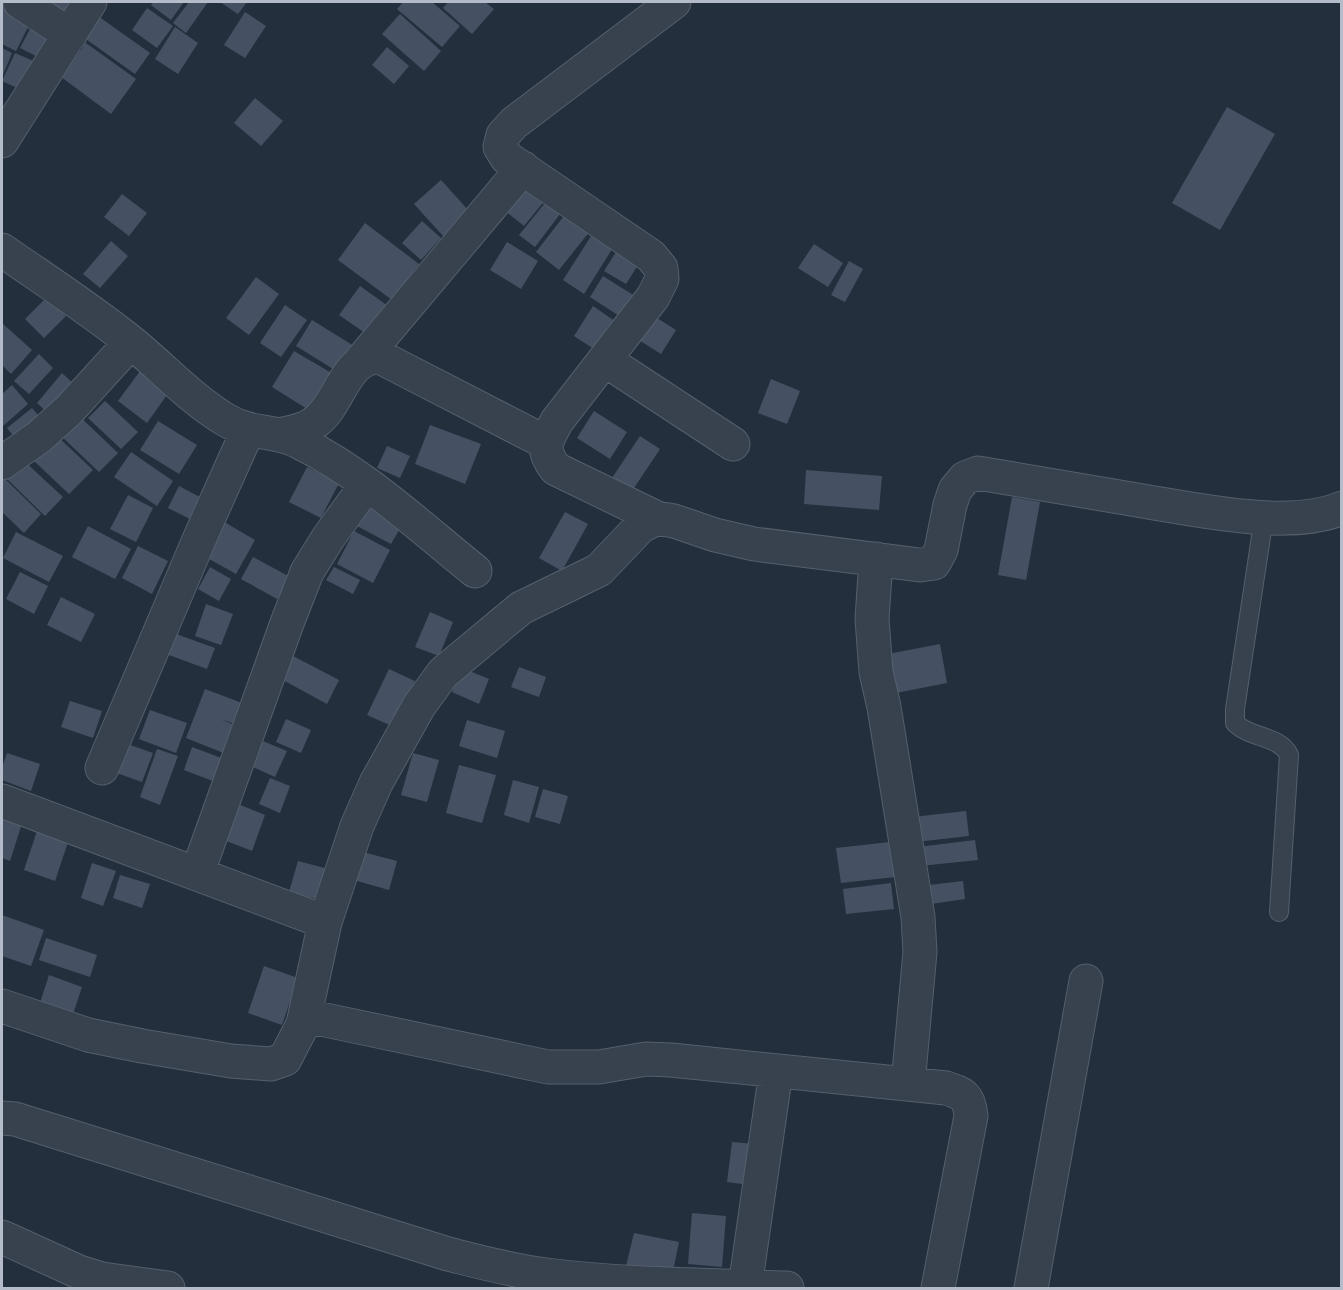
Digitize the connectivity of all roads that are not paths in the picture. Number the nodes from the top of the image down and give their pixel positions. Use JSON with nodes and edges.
{"nodes":[{"id":1,"x":20,"y":2,"type":"edge"},
{"id":2,"x":90,"y":2,"type":"edge"},
{"id":3,"x":674,"y":2,"type":"edge"},
{"id":4,"x":70,"y":35,"type":"junction"},
{"id":5,"x":2,"y":141,"type":"edge"},
{"id":6,"x":523,"y":168,"type":"junction"},
{"id":7,"x":2,"y":250,"type":"edge"},
{"id":8,"x":131,"y":342,"type":"junction"},
{"id":9,"x":605,"y":360,"type":"junction"},
{"id":10,"x":360,"y":362,"type":"junction"},
{"id":11,"x":248,"y":430,"type":"junction"},
{"id":12,"x":283,"y":434,"type":"junction"},
{"id":13,"x":545,"y":442,"type":"junction"},
{"id":14,"x":733,"y":444,"type":"dead end"},
{"id":15,"x":2,"y":463,"type":"edge"},
{"id":16,"x":367,"y":484,"type":"junction"},
{"id":17,"x":1341,"y":508,"type":"edge"},
{"id":18,"x":1264,"y":517,"type":"junction"},
{"id":19,"x":657,"y":518,"type":"junction"},
{"id":20,"x":876,"y":559,"type":"junction"},
{"id":21,"x":475,"y":571,"type":"dead end"},
{"id":22,"x":102,"y":768,"type":"dead end"},
{"id":23,"x":2,"y":801,"type":"edge"},
{"id":24,"x":197,"y":874,"type":"junction"},
{"id":25,"x":1279,"y":912,"type":"dead end"},
{"id":26,"x":325,"y":922,"type":"junction"},
{"id":27,"x":1086,"y":981,"type":"dead end"},
{"id":28,"x":2,"y":1006,"type":"edge"},
{"id":29,"x":303,"y":1024,"type":"junction"},
{"id":30,"x":776,"y":1071,"type":"junction"},
{"id":31,"x":908,"y":1084,"type":"junction"},
{"id":32,"x":2,"y":1118,"type":"edge"},
{"id":33,"x":2,"y":1237,"type":"edge"},
{"id":34,"x":745,"y":1287,"type":"junction"},
{"id":35,"x":168,"y":1288,"type":"edge"},
{"id":36,"x":787,"y":1288,"type":"edge"},
{"id":37,"x":938,"y":1288,"type":"edge"},
{"id":38,"x":1030,"y":1288,"type":"edge"}],
"edges":[{"from":1,"to":4,"type":"street"},
{"from":2,"to":4,"type":"street"},
{"from":3,"to":6,"type":"street"},
{"from":4,"to":5,"type":"street"},
{"from":6,"to":9,"type":"street"},
{"from":6,"to":10,"type":"street"},
{"from":7,"to":8,"type":"street"},
{"from":8,"to":11,"type":"street"},
{"from":8,"to":15,"type":"street"},
{"from":9,"to":13,"type":"street"},
{"from":9,"to":14,"type":"street"},
{"from":10,"to":12,"type":"street"},
{"from":10,"to":13,"type":"street"},
{"from":11,"to":12,"type":"street"},
{"from":11,"to":22,"type":"street"},
{"from":12,"to":16,"type":"street"},
{"from":13,"to":19,"type":"street"},
{"from":16,"to":21,"type":"street"},
{"from":16,"to":24,"type":"street"},
{"from":17,"to":18,"type":"street"},
{"from":18,"to":20,"type":"street"},
{"from":18,"to":25,"type":"lane"},
{"from":19,"to":20,"type":"street"},
{"from":19,"to":26,"type":"street"},
{"from":20,"to":31,"type":"street"},
{"from":23,"to":24,"type":"street"},
{"from":24,"to":26,"type":"street"},
{"from":26,"to":29,"type":"street"},
{"from":27,"to":38,"type":"street"},
{"from":28,"to":29,"type":"street"},
{"from":29,"to":30,"type":"street"},
{"from":30,"to":31,"type":"street"},
{"from":30,"to":34,"type":"street"},
{"from":31,"to":37,"type":"street"},
{"from":32,"to":34,"type":"street"},
{"from":33,"to":35,"type":"street"},
{"from":34,"to":36,"type":"street"}]}
